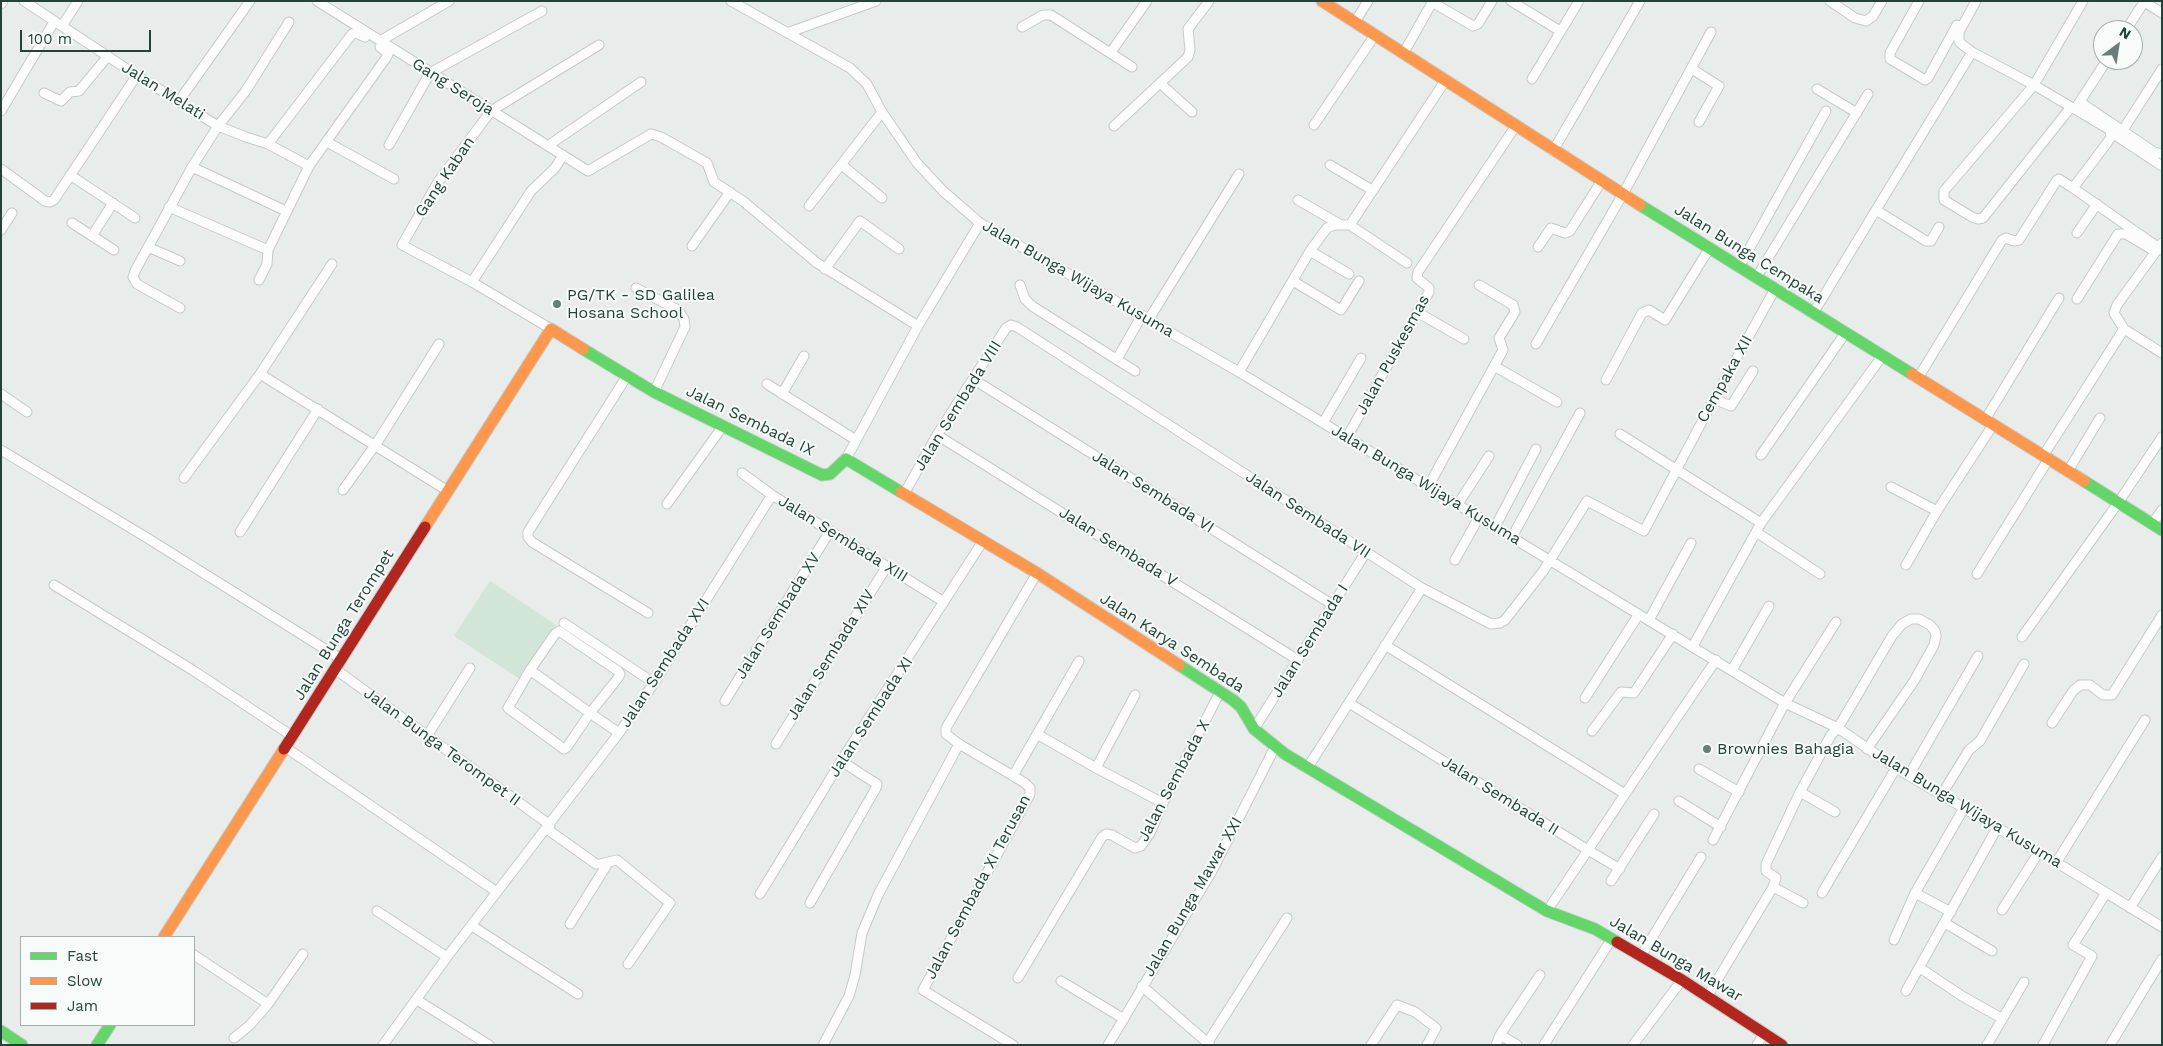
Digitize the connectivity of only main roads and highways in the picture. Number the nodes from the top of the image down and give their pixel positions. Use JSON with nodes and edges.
{"nodes":[{"id":1,"x":1322,"y":1,"type":"edge"},
{"id":2,"x":551,"y":330,"type":"joint"},
{"id":3,"x":846,"y":459,"type":"joint"},
{"id":4,"x":2157,"y":527,"type":"edge"},
{"id":5,"x":1547,"y":911,"type":"joint"},
{"id":6,"x":166,"y":936,"type":"edge"},
{"id":7,"x":109,"y":1026,"type":"edge"},
{"id":8,"x":1,"y":1031,"type":"edge"},
{"id":9,"x":22,"y":1045,"type":"edge"},
{"id":10,"x":97,"y":1045,"type":"edge"},
{"id":11,"x":1782,"y":1045,"type":"edge"}],
"edges":[{"from":1,"to":4,"type":"main road","name":"Jalan Bunga Cempaka"},
{"from":2,"to":3,"type":"main road","name":"Jalan Sembada IX"},
{"from":2,"to":6,"type":"main road","name":"Jalan Bunga Terompet"},
{"from":3,"to":5,"type":"main road","name":"Jalan Karya Sembada"},
{"from":5,"to":11,"type":"main road","name":"Jalan Bunga Mawar"},
{"from":7,"to":10,"type":"main road"},
{"from":8,"to":9,"type":"main road"}]}
